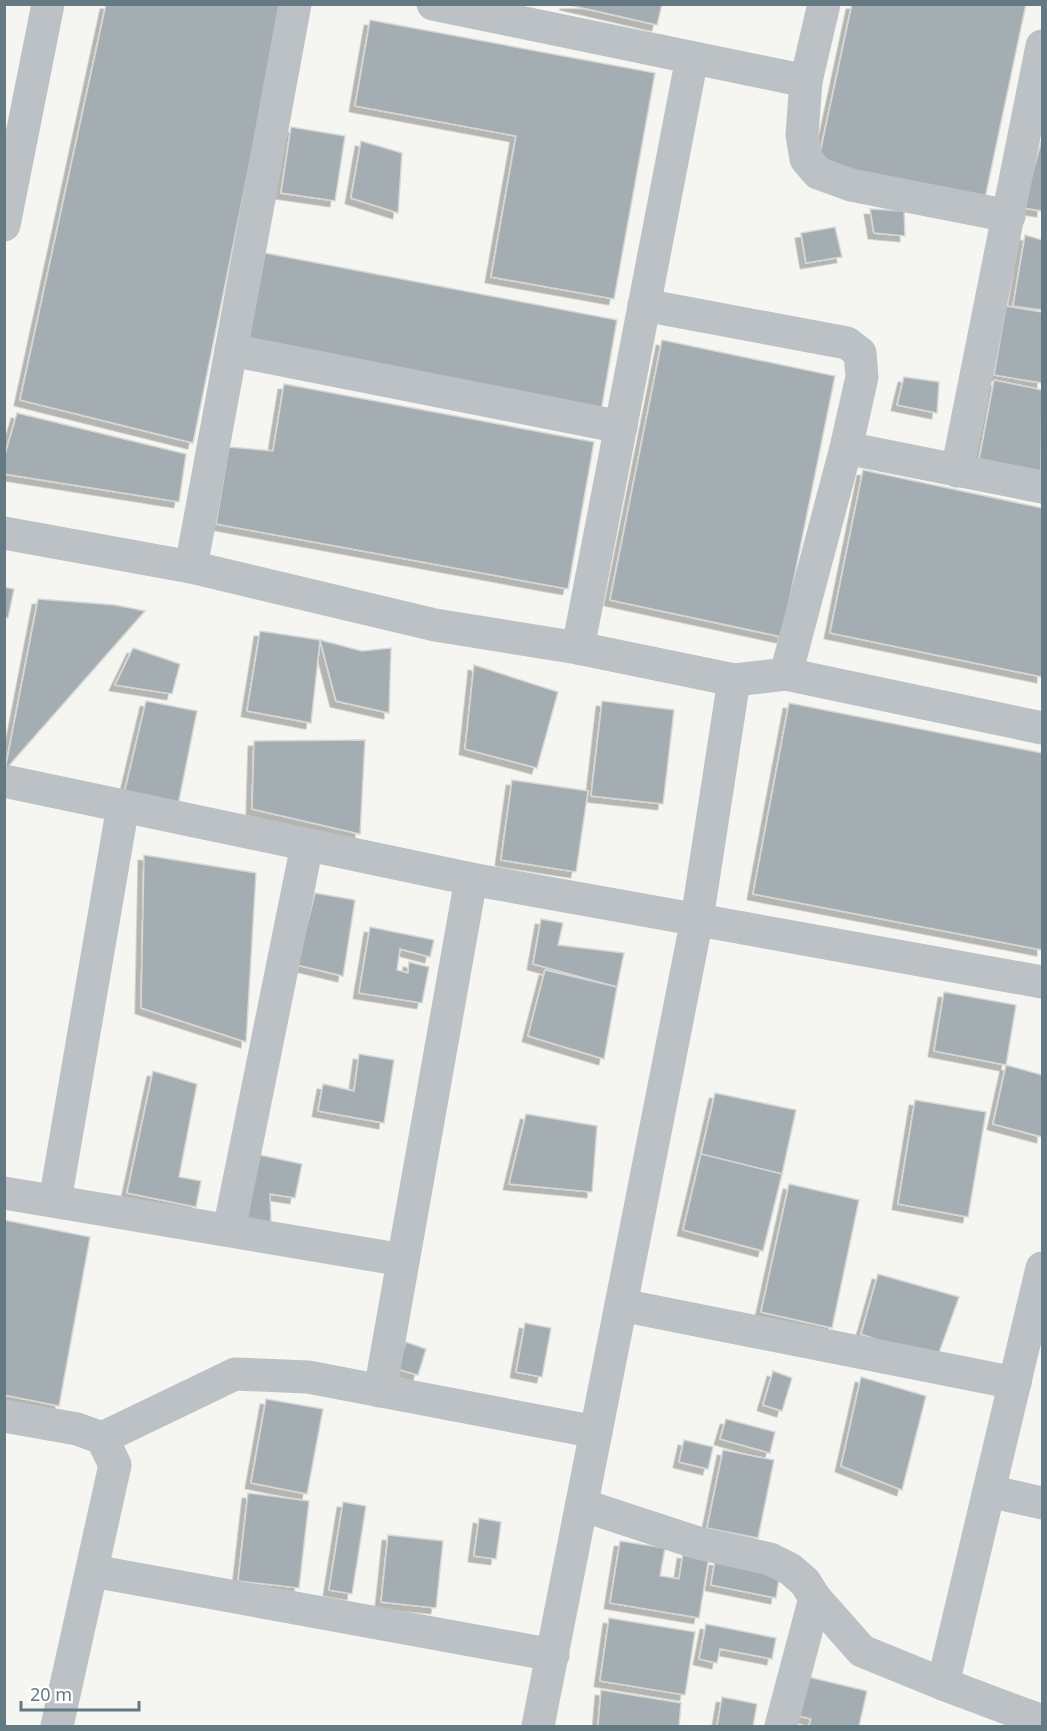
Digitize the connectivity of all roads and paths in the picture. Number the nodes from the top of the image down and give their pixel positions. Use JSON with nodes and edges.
{"nodes":[{"id":1,"x":48,"y":4,"type":"edge"},
{"id":2,"x":295,"y":4,"type":"edge"},
{"id":3,"x":433,"y":4,"type":"edge"},
{"id":4,"x":824,"y":4,"type":"edge"},
{"id":5,"x":1042,"y":46,"type":"edge"},
{"id":6,"x":692,"y":58,"type":"junction"},
{"id":7,"x":806,"y":81,"type":"junction"},
{"id":8,"x":1036,"y":109,"type":"edge"},
{"id":9,"x":1009,"y":216,"type":"junction"},
{"id":10,"x":4,"y":225,"type":"edge"},
{"id":11,"x":644,"y":305,"type":"junction"},
{"id":12,"x":231,"y":350,"type":"junction"},
{"id":13,"x":621,"y":427,"type":"junction"},
{"id":14,"x":846,"y":448,"type":"junction"},
{"id":15,"x":957,"y":471,"type":"junction"},
{"id":16,"x":1042,"y":487,"type":"edge"},
{"id":17,"x":4,"y":533,"type":"edge"},
{"id":18,"x":190,"y":567,"type":"junction"},
{"id":19,"x":578,"y":648,"type":"junction"},
{"id":20,"x":786,"y":674,"type":"junction"},
{"id":21,"x":734,"y":680,"type":"junction"},
{"id":22,"x":1042,"y":728,"type":"edge"},
{"id":23,"x":4,"y":781,"type":"edge"},
{"id":24,"x":123,"y":806,"type":"junction"},
{"id":25,"x":307,"y":846,"type":"junction"},
{"id":26,"x":471,"y":879,"type":"junction"},
{"id":27,"x":697,"y":919,"type":"junction"},
{"id":28,"x":1042,"y":982,"type":"edge"},
{"id":29,"x":4,"y":1193,"type":"edge"},
{"id":30,"x":55,"y":1201,"type":"junction"},
{"id":31,"x":229,"y":1230,"type":"junction"},
{"id":32,"x":403,"y":1260,"type":"junction"},
{"id":33,"x":1042,"y":1268,"type":"edge"},
{"id":34,"x":621,"y":1305,"type":"junction"},
{"id":35,"x":1015,"y":1383,"type":"junction"},
{"id":36,"x":380,"y":1391,"type":"junction"},
{"id":37,"x":4,"y":1416,"type":"edge"},
{"id":38,"x":596,"y":1432,"type":"junction"},
{"id":39,"x":102,"y":1438,"type":"junction"},
{"id":40,"x":989,"y":1491,"type":"junction"},
{"id":41,"x":1042,"y":1503,"type":"edge"},
{"id":42,"x":582,"y":1505,"type":"junction"},
{"id":43,"x":93,"y":1571,"type":"junction"},
{"id":44,"x":815,"y":1598,"type":"junction"},
{"id":45,"x":552,"y":1655,"type":"junction"},
{"id":46,"x":943,"y":1684,"type":"junction"},
{"id":47,"x":1042,"y":1721,"type":"edge"},
{"id":48,"x":57,"y":1726,"type":"edge"},
{"id":49,"x":538,"y":1726,"type":"edge"},
{"id":50,"x":780,"y":1726,"type":"edge"}],
"edges":[{"from":1,"to":10,"type":"street"},
{"from":2,"to":12,"type":"street"},
{"from":3,"to":6,"type":"street"},
{"from":4,"to":7,"type":"street"},
{"from":5,"to":8,"type":"street"},
{"from":6,"to":7,"type":"street"},
{"from":6,"to":11,"type":"street"},
{"from":7,"to":9,"type":"street"},
{"from":8,"to":9,"type":"street"},
{"from":9,"to":15,"type":"street"},
{"from":11,"to":13,"type":"street"},
{"from":11,"to":14,"type":"street"},
{"from":12,"to":13,"type":"street"},
{"from":12,"to":18,"type":"street"},
{"from":13,"to":19,"type":"street"},
{"from":14,"to":15,"type":"street"},
{"from":14,"to":20,"type":"street"},
{"from":15,"to":16,"type":"street"},
{"from":17,"to":18,"type":"street"},
{"from":18,"to":19,"type":"street"},
{"from":19,"to":21,"type":"street"},
{"from":20,"to":21,"type":"street"},
{"from":20,"to":22,"type":"street"},
{"from":21,"to":27,"type":"street"},
{"from":23,"to":24,"type":"street"},
{"from":24,"to":25,"type":"street"},
{"from":24,"to":30,"type":"street"},
{"from":25,"to":26,"type":"street"},
{"from":25,"to":31,"type":"street"},
{"from":26,"to":27,"type":"street"},
{"from":26,"to":32,"type":"street"},
{"from":27,"to":28,"type":"street"},
{"from":27,"to":34,"type":"street"},
{"from":29,"to":30,"type":"street"},
{"from":30,"to":31,"type":"street"},
{"from":31,"to":32,"type":"street"},
{"from":32,"to":36,"type":"street"},
{"from":33,"to":35,"type":"street"},
{"from":34,"to":35,"type":"street"},
{"from":34,"to":38,"type":"street"},
{"from":35,"to":40,"type":"street"},
{"from":36,"to":38,"type":"street"},
{"from":36,"to":39,"type":"street"},
{"from":37,"to":39,"type":"street"},
{"from":38,"to":42,"type":"street"},
{"from":39,"to":43,"type":"street"},
{"from":40,"to":41,"type":"street"},
{"from":40,"to":46,"type":"street"},
{"from":42,"to":44,"type":"street"},
{"from":42,"to":45,"type":"street"},
{"from":43,"to":45,"type":"street"},
{"from":43,"to":48,"type":"street"},
{"from":44,"to":46,"type":"street"},
{"from":44,"to":50,"type":"street"},
{"from":45,"to":49,"type":"street"},
{"from":46,"to":47,"type":"street"}]}
